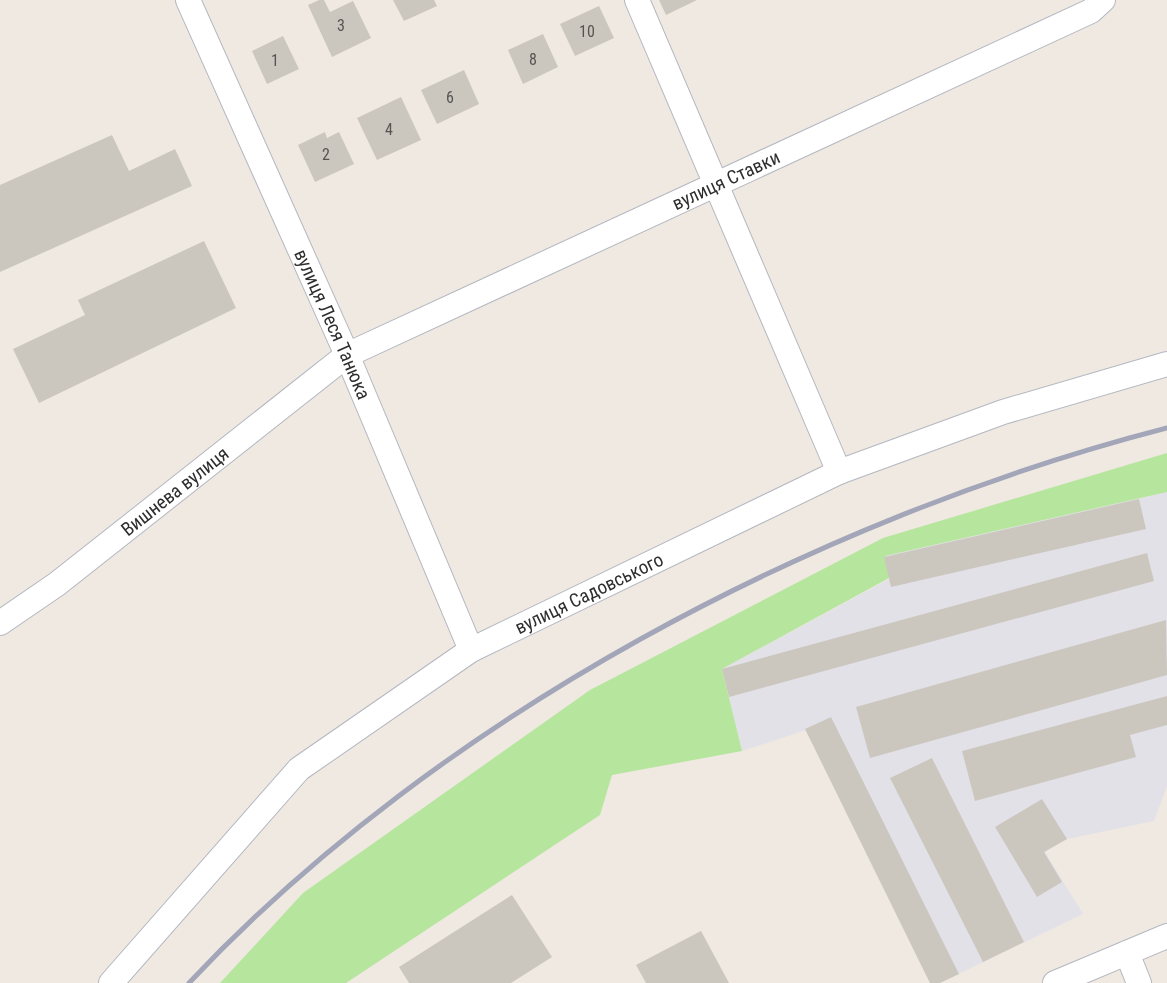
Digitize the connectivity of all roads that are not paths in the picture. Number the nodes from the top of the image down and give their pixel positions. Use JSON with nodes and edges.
{"nodes":[{"id":1,"x":188,"y":0,"type":"edge"},
{"id":2,"x":637,"y":0,"type":"edge"},
{"id":3,"x":1103,"y":0,"type":"edge"},
{"id":4,"x":718,"y":186,"type":"junction"},
{"id":5,"x":347,"y":355,"type":"junction"},
{"id":6,"x":1167,"y":364,"type":"edge"},
{"id":7,"x":838,"y":472,"type":"junction"},
{"id":8,"x":0,"y":623,"type":"edge"},
{"id":9,"x":471,"y":650,"type":"junction"},
{"id":10,"x":1167,"y":936,"type":"edge"},
{"id":11,"x":1127,"y":953,"type":"junction"},
{"id":12,"x":111,"y":983,"type":"edge"},
{"id":13,"x":1055,"y":983,"type":"edge"},
{"id":14,"x":1139,"y":983,"type":"edge"}],
"edges":[{"from":1,"to":5,"type":"street","name":"вулиця Леся Танюка"},
{"from":2,"to":4,"type":"street"},
{"from":3,"to":4,"type":"street","name":"вулиця Ставки"},
{"from":4,"to":5,"type":"street","name":"вулиця Ставки"},
{"from":4,"to":7,"type":"street"},
{"from":5,"to":8,"type":"street","name":"Вишнева вулиця"},
{"from":5,"to":9,"type":"street","name":"вулиця Леся Танюка"},
{"from":6,"to":7,"type":"street","name":"вулиця Садовського"},
{"from":7,"to":9,"type":"street","name":"вулиця Садовського"},
{"from":9,"to":12,"type":"street","name":"вулиця Садовського"},
{"from":10,"to":11,"type":"street"},
{"from":11,"to":13,"type":"street"},
{"from":11,"to":14,"type":"street"}]}
